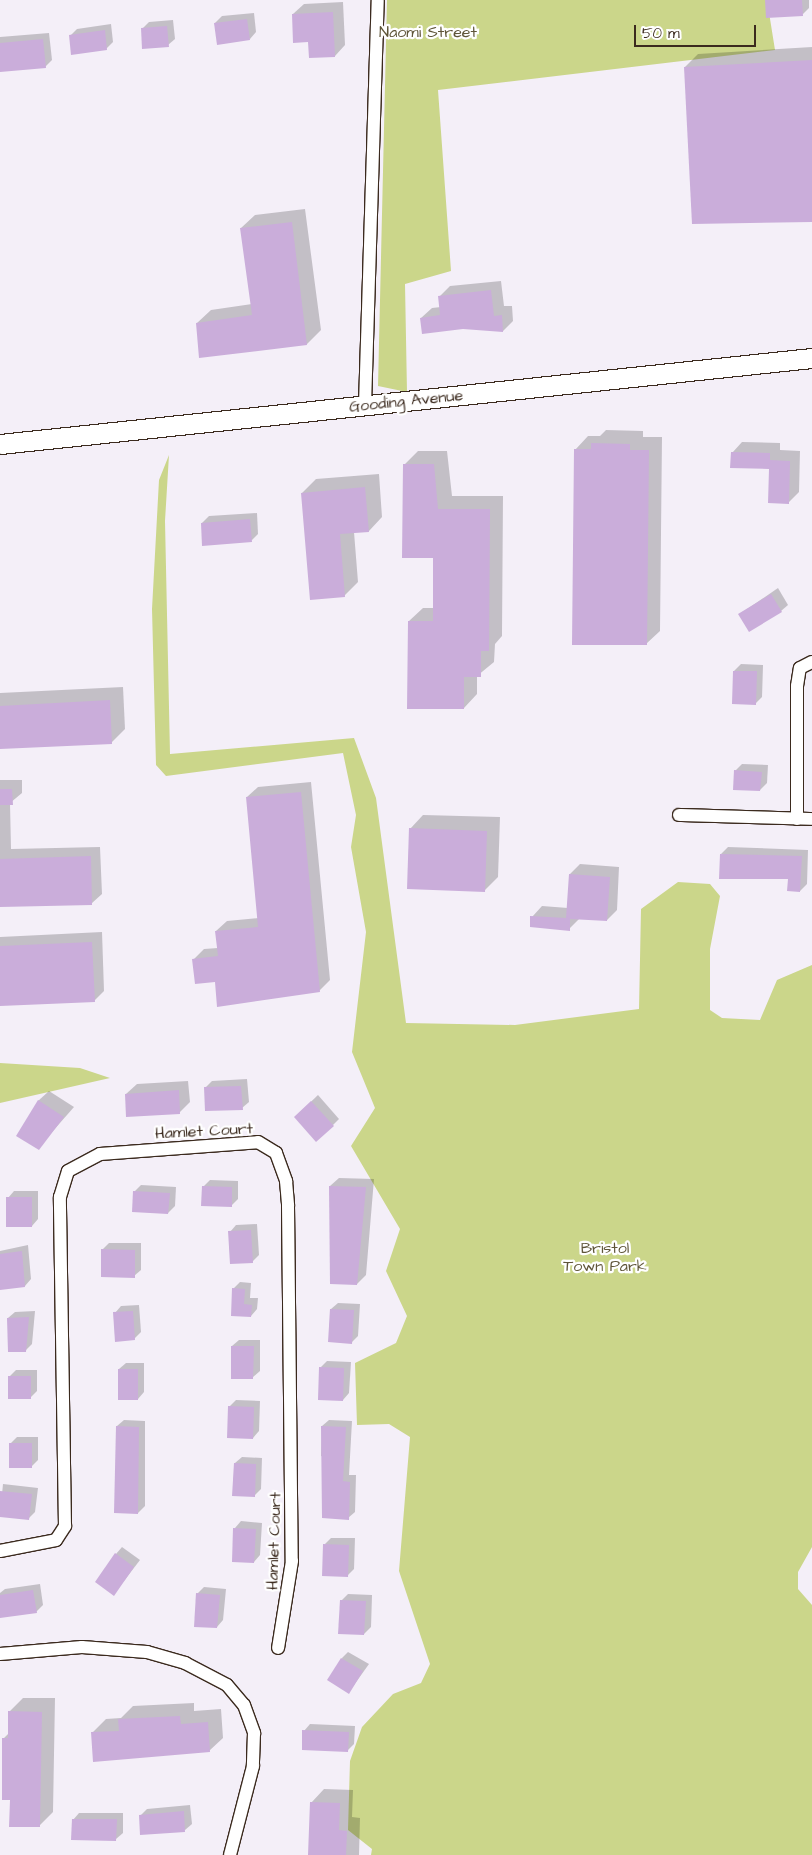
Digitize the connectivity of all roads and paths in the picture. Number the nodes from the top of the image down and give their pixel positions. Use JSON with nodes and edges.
{"nodes":[{"id":1,"x":378,"y":0,"type":"edge"},
{"id":2,"x":812,"y":358,"type":"edge"},
{"id":3,"x":365,"y":405,"type":"junction"},
{"id":4,"x":0,"y":444,"type":"edge"},
{"id":5,"x":812,"y":662,"type":"edge"},
{"id":6,"x":679,"y":814,"type":"dead end"},
{"id":7,"x":796,"y":819,"type":"junction"},
{"id":8,"x":812,"y":819,"type":"edge"},
{"id":9,"x":0,"y":1551,"type":"edge"},
{"id":10,"x":278,"y":1648,"type":"dead end"},
{"id":11,"x":0,"y":1654,"type":"edge"},
{"id":12,"x":230,"y":1855,"type":"edge"}],
"edges":[{"from":1,"to":3,"type":"street"},
{"from":2,"to":3,"type":"main road","name":"Gooding Avenue"},
{"from":3,"to":4,"type":"main road","name":"Gooding Avenue"},
{"from":5,"to":7,"type":"street"},
{"from":6,"to":7,"type":"street"},
{"from":7,"to":8,"type":"street"},
{"from":9,"to":10,"type":"street","name":"Hamlet Court"},
{"from":11,"to":12,"type":"street"}]}
